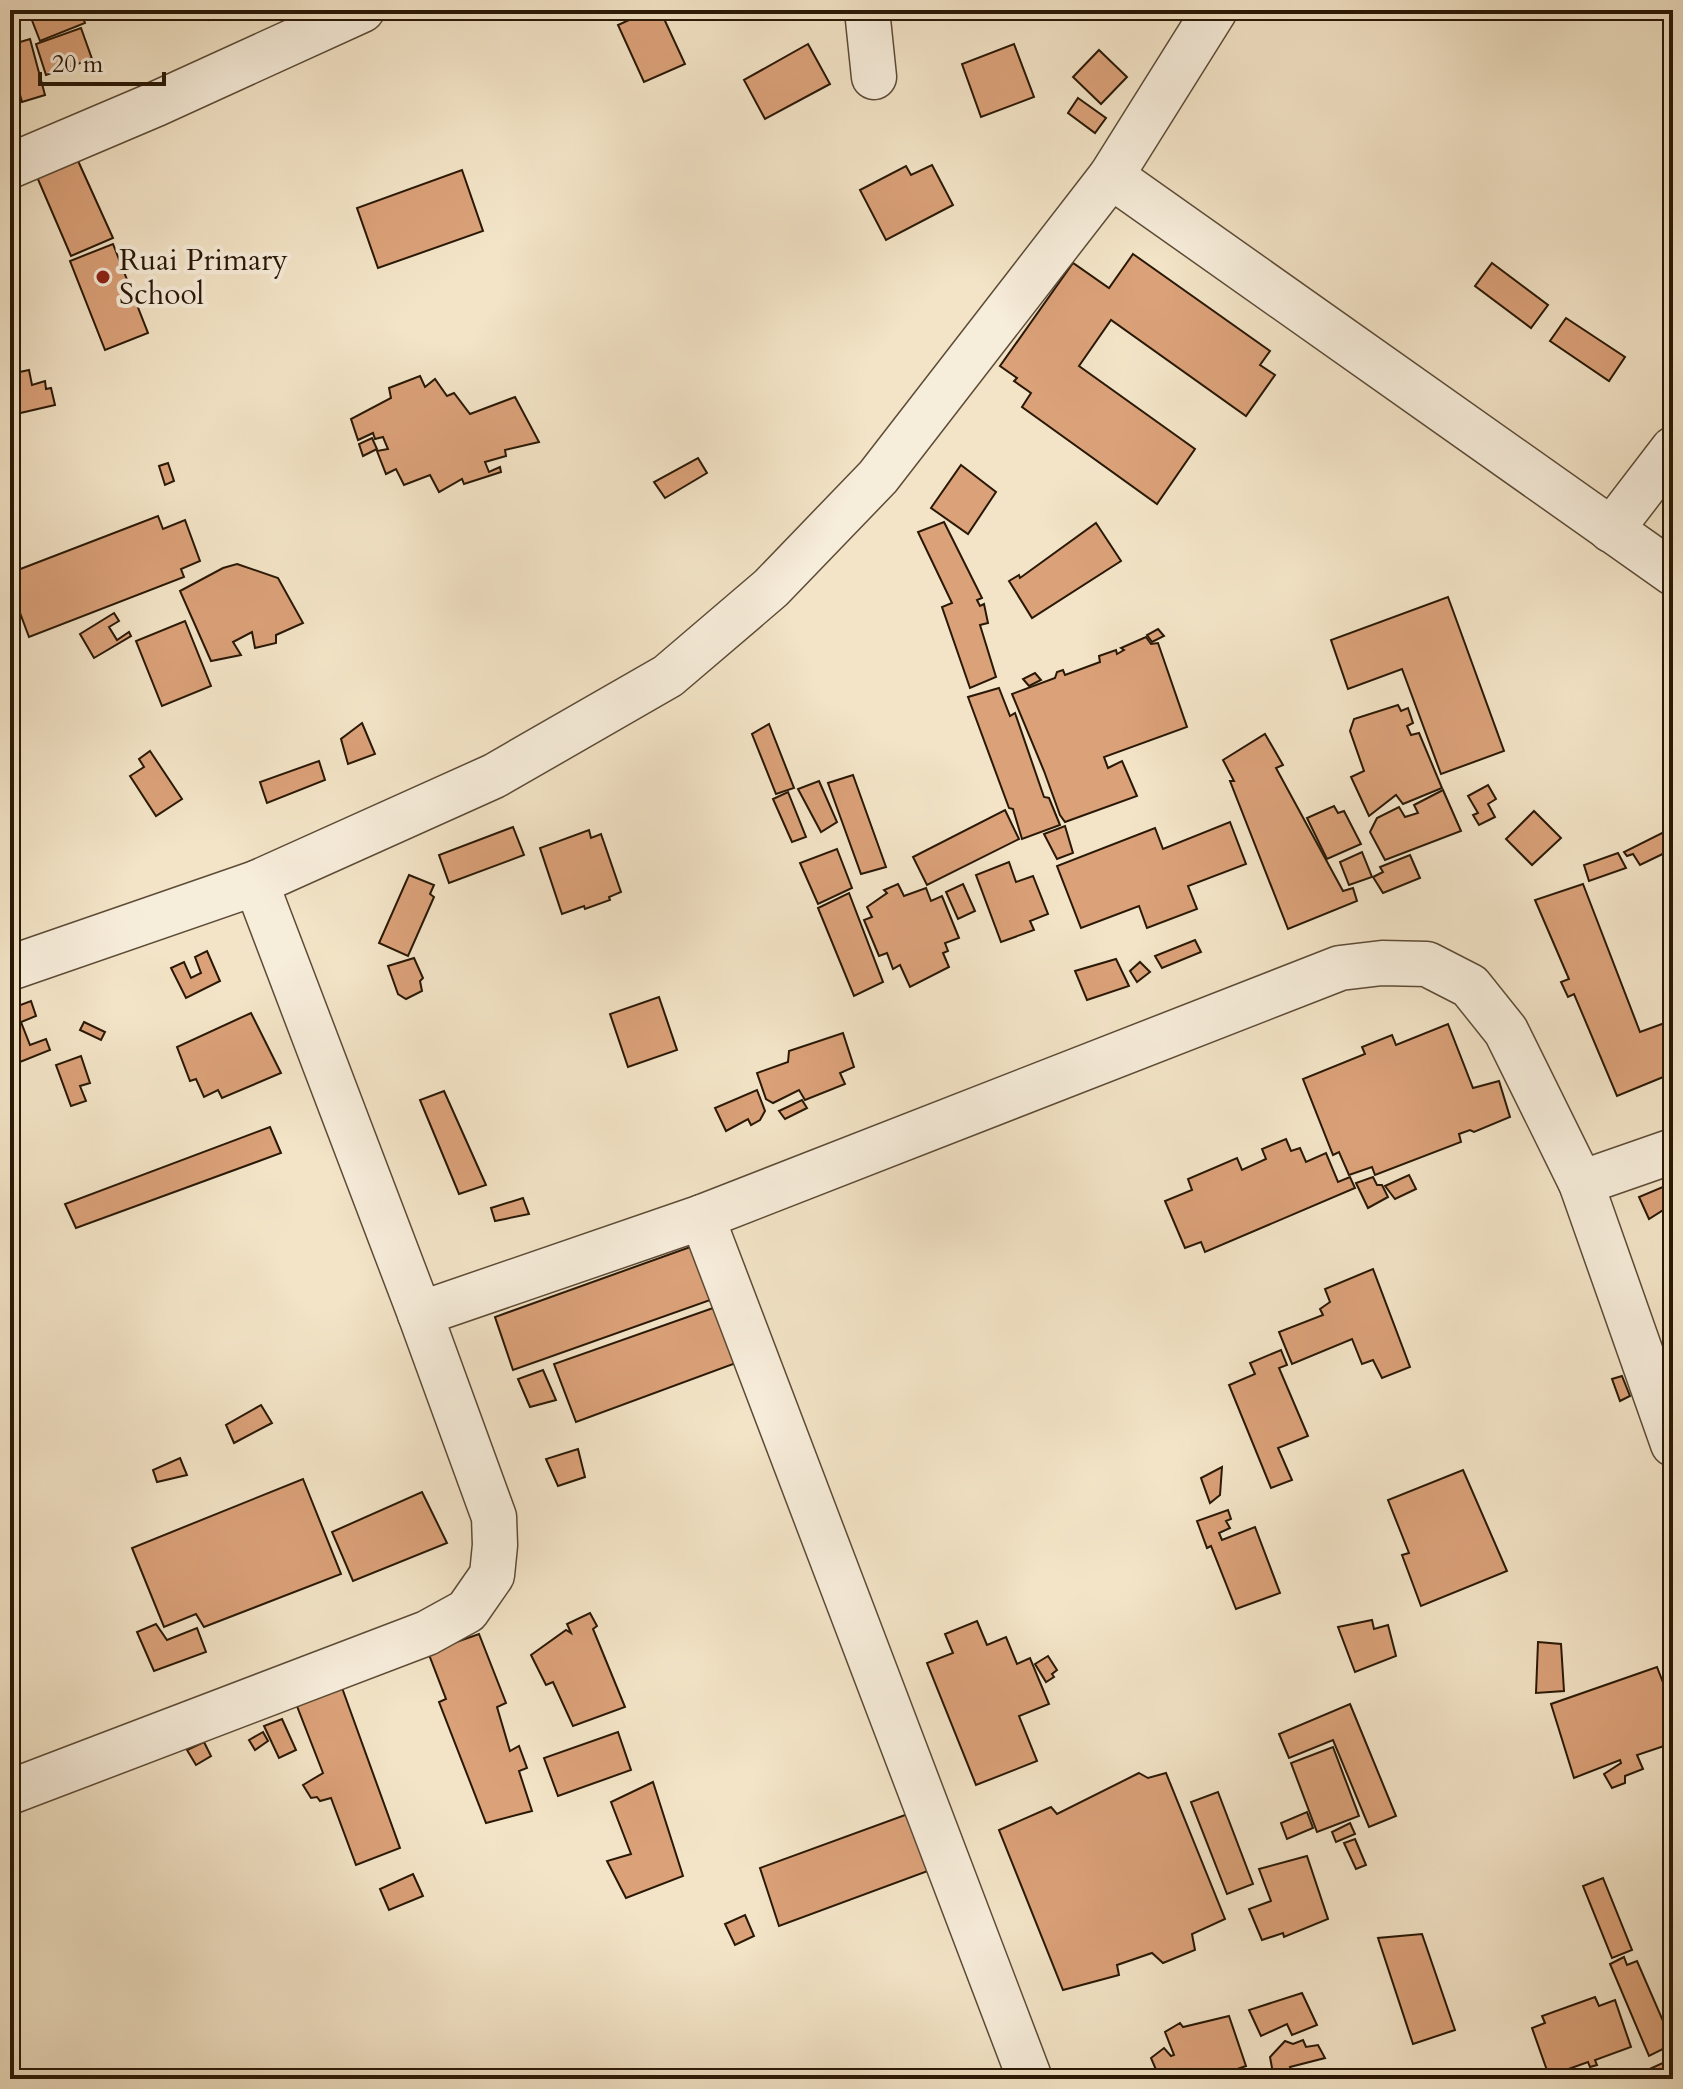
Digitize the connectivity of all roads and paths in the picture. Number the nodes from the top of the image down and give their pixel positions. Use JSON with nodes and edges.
{"nodes":[{"id":1,"x":362,"y":10,"type":"edge"},
{"id":2,"x":867,"y":10,"type":"edge"},
{"id":3,"x":1215,"y":10,"type":"edge"},
{"id":4,"x":874,"y":77,"type":"dead end"},
{"id":5,"x":10,"y":166,"type":"edge"},
{"id":6,"x":1111,"y":176,"type":"junction"},
{"id":7,"x":1673,"y":449,"type":"edge"},
{"id":8,"x":1611,"y":530,"type":"junction"},
{"id":9,"x":1673,"y":573,"type":"edge"},
{"id":10,"x":256,"y":883,"type":"junction"},
{"id":11,"x":10,"y":968,"type":"edge"},
{"id":12,"x":1673,"y":1151,"type":"edge"},
{"id":13,"x":1581,"y":1183,"type":"junction"},
{"id":14,"x":702,"y":1217,"type":"junction"},
{"id":15,"x":420,"y":1314,"type":"junction"},
{"id":16,"x":1673,"y":1444,"type":"edge"},
{"id":17,"x":10,"y":1792,"type":"edge"},
{"id":18,"x":1030,"y":2079,"type":"edge"}],
"edges":[{"from":1,"to":5,"type":"street"},
{"from":2,"to":4,"type":"street"},
{"from":3,"to":6,"type":"street"},
{"from":6,"to":8,"type":"street"},
{"from":6,"to":10,"type":"street"},
{"from":7,"to":8,"type":"street"},
{"from":8,"to":9,"type":"street"},
{"from":10,"to":11,"type":"street"},
{"from":10,"to":15,"type":"street"},
{"from":12,"to":13,"type":"street"},
{"from":13,"to":14,"type":"street"},
{"from":13,"to":16,"type":"street"},
{"from":14,"to":15,"type":"street"},
{"from":14,"to":18,"type":"street"},
{"from":15,"to":17,"type":"street"}]}
